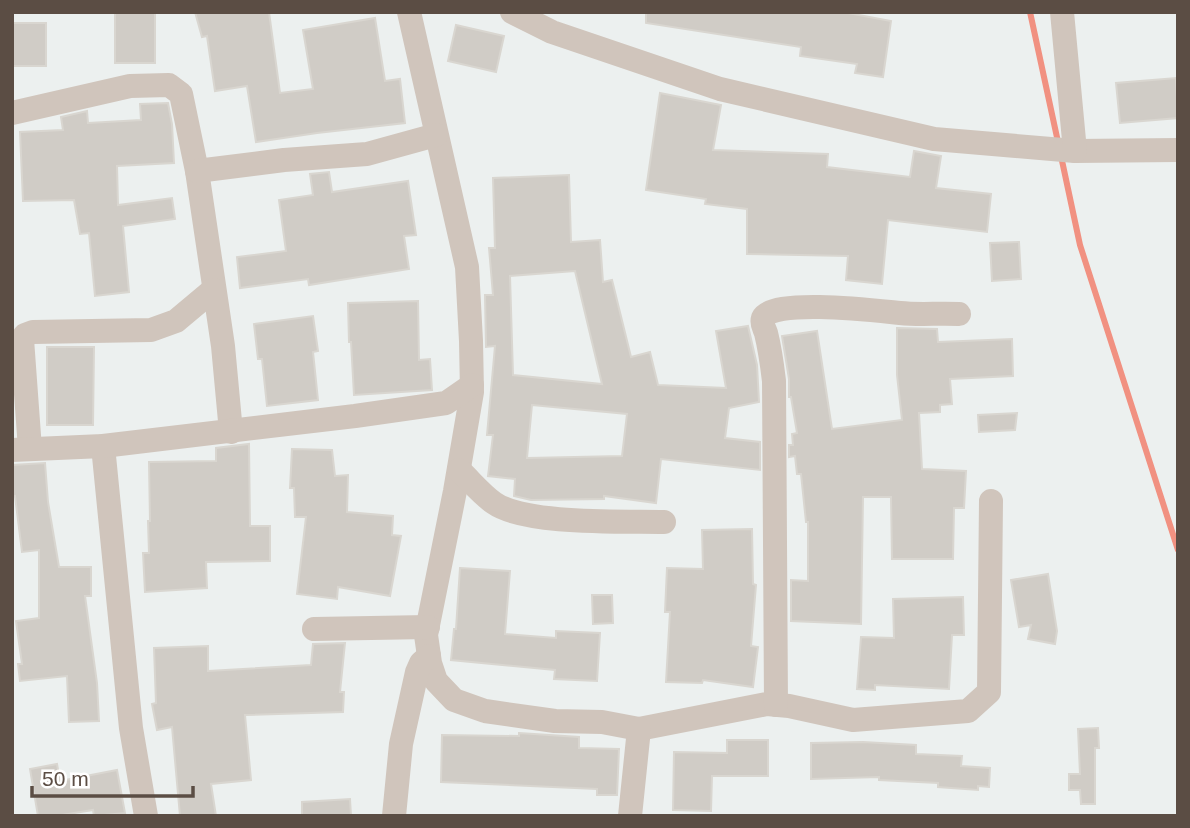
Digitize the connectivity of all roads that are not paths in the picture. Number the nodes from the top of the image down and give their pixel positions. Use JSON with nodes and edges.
{"nodes":[{"id":1,"x":409,"y":12,"type":"edge"},
{"id":2,"x":512,"y":12,"type":"edge"},
{"id":3,"x":1062,"y":12,"type":"edge"},
{"id":4,"x":12,"y":113,"type":"edge"},
{"id":5,"x":436,"y":135,"type":"junction"},
{"id":6,"x":1178,"y":150,"type":"edge"},
{"id":7,"x":1075,"y":151,"type":"junction"},
{"id":8,"x":197,"y":171,"type":"junction"},
{"id":9,"x":213,"y":290,"type":"junction"},
{"id":10,"x":959,"y":314,"type":"dead end"},
{"id":11,"x":472,"y":385,"type":"junction"},
{"id":12,"x":446,"y":402,"type":"junction"},
{"id":13,"x":468,"y":414,"type":"junction"},
{"id":14,"x":231,"y":432,"type":"junction"},
{"id":15,"x":103,"y":446,"type":"junction"},
{"id":16,"x":21,"y":449,"type":"edge"},
{"id":17,"x":459,"y":470,"type":"junction"},
{"id":18,"x":991,"y":501,"type":"dead end"},
{"id":19,"x":664,"y":523,"type":"dead end"},
{"id":20,"x":428,"y":627,"type":"junction"},
{"id":21,"x":314,"y":629,"type":"dead end"},
{"id":22,"x":429,"y":656,"type":"junction"},
{"id":23,"x":449,"y":695,"type":"junction"},
{"id":24,"x":413,"y":699,"type":"junction"},
{"id":25,"x":776,"y":705,"type":"junction"},
{"id":26,"x":639,"y":729,"type":"junction"},
{"id":27,"x":146,"y":816,"type":"edge"},
{"id":28,"x":394,"y":816,"type":"edge"},
{"id":29,"x":630,"y":816,"type":"edge"}],
"edges":[{"from":1,"to":5,"type":"street"},
{"from":2,"to":7,"type":"street"},
{"from":3,"to":7,"type":"street"},
{"from":4,"to":8,"type":"street"},
{"from":5,"to":8,"type":"street"},
{"from":5,"to":11,"type":"street"},
{"from":6,"to":7,"type":"street"},
{"from":8,"to":9,"type":"street"},
{"from":9,"to":14,"type":"street"},
{"from":9,"to":16,"type":"street"},
{"from":10,"to":25,"type":"street"},
{"from":11,"to":12,"type":"street"},
{"from":11,"to":13,"type":"street"},
{"from":12,"to":13,"type":"street"},
{"from":12,"to":14,"type":"street"},
{"from":13,"to":17,"type":"street"},
{"from":14,"to":15,"type":"street"},
{"from":15,"to":16,"type":"street"},
{"from":15,"to":27,"type":"street"},
{"from":17,"to":19,"type":"street"},
{"from":17,"to":20,"type":"street"},
{"from":18,"to":25,"type":"street"},
{"from":20,"to":21,"type":"street"},
{"from":20,"to":22,"type":"street"},
{"from":22,"to":23,"type":"street"},
{"from":22,"to":24,"type":"street"},
{"from":23,"to":24,"type":"street"},
{"from":23,"to":26,"type":"street"},
{"from":24,"to":28,"type":"street"},
{"from":25,"to":26,"type":"street"},
{"from":26,"to":29,"type":"street"}]}
